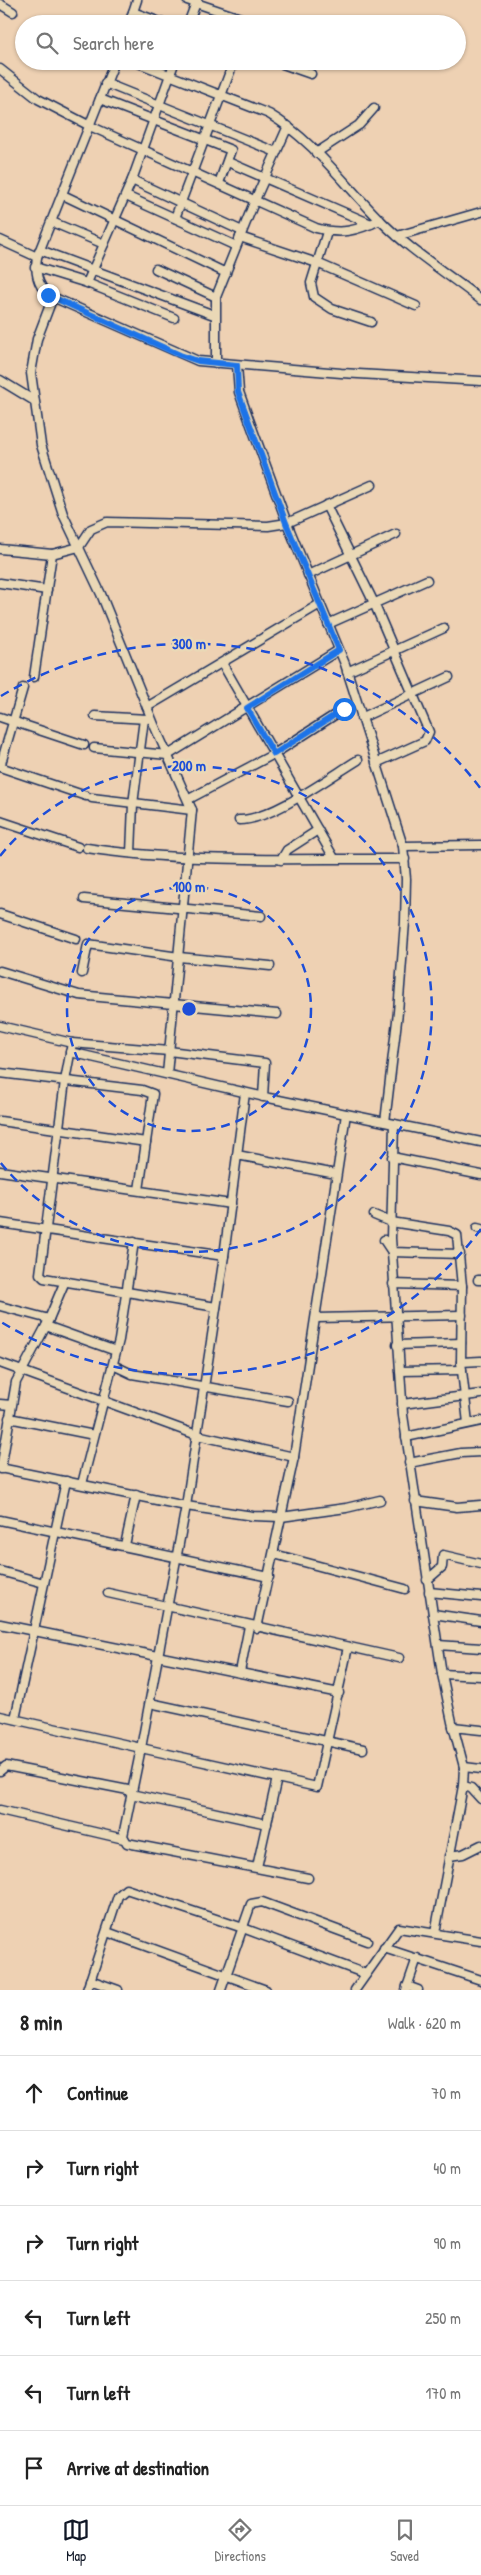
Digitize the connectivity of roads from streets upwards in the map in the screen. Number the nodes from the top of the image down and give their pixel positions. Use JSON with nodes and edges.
{"nodes":[{"id":1,"x":138,"y":0,"type":"edge"},
{"id":2,"x":187,"y":0,"type":"edge"},
{"id":3,"x":196,"y":2,"type":"edge"},
{"id":4,"x":0,"y":4,"type":"edge"},
{"id":5,"x":13,"y":12,"type":"dead end"},
{"id":6,"x":133,"y":12,"type":"junction"},
{"id":7,"x":132,"y":15,"type":"edge"},
{"id":8,"x":141,"y":15,"type":"edge"},
{"id":9,"x":191,"y":15,"type":"edge"},
{"id":10,"x":228,"y":15,"type":"edge"},
{"id":11,"x":0,"y":69,"type":"edge"},
{"id":12,"x":111,"y":70,"type":"edge"},
{"id":13,"x":155,"y":70,"type":"edge"},
{"id":14,"x":172,"y":70,"type":"edge"},
{"id":15,"x":231,"y":70,"type":"edge"},
{"id":16,"x":299,"y":70,"type":"edge"},
{"id":17,"x":310,"y":74,"type":"dead end"},
{"id":18,"x":170,"y":76,"type":"junction"},
{"id":19,"x":106,"y":83,"type":"junction"},
{"id":20,"x":222,"y":96,"type":"junction"},
{"id":21,"x":100,"y":98,"type":"junction"},
{"id":22,"x":160,"y":105,"type":"junction"},
{"id":23,"x":374,"y":108,"type":"dead end"},
{"id":24,"x":154,"y":120,"type":"junction"},
{"id":25,"x":211,"y":124,"type":"junction"},
{"id":26,"x":90,"y":126,"type":"junction"},
{"id":27,"x":288,"y":126,"type":"junction"},
{"id":28,"x":206,"y":139,"type":"junction"},
{"id":29,"x":143,"y":149,"type":"junction"},
{"id":30,"x":276,"y":152,"type":"junction"},
{"id":31,"x":316,"y":153,"type":"junction"},
{"id":32,"x":228,"y":162,"type":"junction"},
{"id":33,"x":193,"y":172,"type":"junction"},
{"id":34,"x":265,"y":177,"type":"junction"},
{"id":35,"x":132,"y":180,"type":"junction"},
{"id":36,"x":220,"y":183,"type":"junction"},
{"id":37,"x":63,"y":195,"type":"junction"},
{"id":38,"x":126,"y":196,"type":"junction"},
{"id":39,"x":255,"y":200,"type":"junction"},
{"id":40,"x":181,"y":203,"type":"junction"},
{"id":41,"x":481,"y":212,"type":"edge"},
{"id":42,"x":175,"y":218,"type":"junction"},
{"id":43,"x":116,"y":220,"type":"junction"},
{"id":44,"x":380,"y":220,"type":"junction"},
{"id":45,"x":52,"y":222,"type":"junction"},
{"id":46,"x":371,"y":224,"type":"junction"},
{"id":47,"x":327,"y":232,"type":"junction"},
{"id":48,"x":241,"y":234,"type":"junction"},
{"id":49,"x":397,"y":236,"type":"junction"},
{"id":50,"x":0,"y":240,"type":"edge"},
{"id":51,"x":104,"y":244,"type":"junction"},
{"id":52,"x":236,"y":246,"type":"junction"},
{"id":53,"x":38,"y":254,"type":"junction"},
{"id":54,"x":317,"y":263,"type":"junction"},
{"id":55,"x":35,"y":267,"type":"junction"},
{"id":56,"x":94,"y":269,"type":"junction"},
{"id":57,"x":156,"y":269,"type":"dead end"},
{"id":58,"x":226,"y":273,"type":"junction"},
{"id":59,"x":87,"y":283,"type":"junction"},
{"id":60,"x":216,"y":297,"type":"junction"},
{"id":61,"x":53,"y":298,"type":"junction"},
{"id":62,"x":481,"y":300,"type":"edge"},
{"id":63,"x":416,"y":306,"type":"dead end"},
{"id":64,"x":214,"y":315,"type":"junction"},
{"id":65,"x":174,"y":318,"type":"dead end"},
{"id":66,"x":371,"y":322,"type":"dead end"},
{"id":67,"x":216,"y":363,"type":"junction"},
{"id":68,"x":237,"y":365,"type":"junction"},
{"id":69,"x":0,"y":380,"type":"edge"},
{"id":70,"x":481,"y":381,"type":"edge"},
{"id":71,"x":33,"y":400,"type":"junction"},
{"id":72,"x":372,"y":485,"type":"dead end"},
{"id":73,"x":326,"y":506,"type":"junction"},
{"id":74,"x":286,"y":523,"type":"junction"},
{"id":75,"x":396,"y":534,"type":"dead end"},
{"id":76,"x":79,"y":547,"type":"junction"},
{"id":77,"x":0,"y":549,"type":"edge"},
{"id":78,"x":52,"y":554,"type":"junction"},
{"id":79,"x":351,"y":555,"type":"junction"},
{"id":80,"x":308,"y":575,"type":"junction"},
{"id":81,"x":427,"y":580,"type":"dead end"},
{"id":82,"x":0,"y":583,"type":"edge"},
{"id":83,"x":47,"y":590,"type":"junction"},
{"id":84,"x":374,"y":603,"type":"junction"},
{"id":85,"x":320,"y":604,"type":"junction"},
{"id":86,"x":328,"y":624,"type":"junction"},
{"id":87,"x":444,"y":628,"type":"dead end"},
{"id":88,"x":339,"y":650,"type":"junction"},
{"id":89,"x":394,"y":651,"type":"junction"},
{"id":90,"x":222,"y":662,"type":"junction"},
{"id":91,"x":347,"y":672,"type":"junction"},
{"id":92,"x":34,"y":677,"type":"dead end"},
{"id":93,"x":449,"y":677,"type":"dead end"},
{"id":94,"x":23,"y":688,"type":"dead end"},
{"id":95,"x":412,"y":694,"type":"junction"},
{"id":96,"x":147,"y":707,"type":"junction"},
{"id":97,"x":247,"y":708,"type":"junction"},
{"id":98,"x":344,"y":709,"type":"dead end"},
{"id":99,"x":95,"y":716,"type":"dead end"},
{"id":100,"x":0,"y":717,"type":"edge"},
{"id":101,"x":361,"y":718,"type":"junction"},
{"id":102,"x":148,"y":719,"type":"junction"},
{"id":103,"x":13,"y":721,"type":"junction"},
{"id":104,"x":84,"y":745,"type":"dead end"},
{"id":105,"x":94,"y":748,"type":"dead end"},
{"id":106,"x":139,"y":752,"type":"junction"},
{"id":107,"x":274,"y":754,"type":"junction"},
{"id":108,"x":168,"y":755,"type":"junction"},
{"id":109,"x":358,"y":760,"type":"dead end"},
{"id":110,"x":376,"y":763,"type":"junction"},
{"id":111,"x":0,"y":767,"type":"edge"},
{"id":112,"x":299,"y":796,"type":"junction"},
{"id":113,"x":189,"y":800,"type":"junction"},
{"id":114,"x":132,"y":804,"type":"junction"},
{"id":115,"x":192,"y":810,"type":"junction"},
{"id":116,"x":239,"y":820,"type":"dead end"},
{"id":117,"x":0,"y":821,"type":"edge"},
{"id":118,"x":318,"y":830,"type":"junction"},
{"id":119,"x":481,"y":845,"type":"edge"},
{"id":120,"x":403,"y":846,"type":"junction"},
{"id":121,"x":78,"y":847,"type":"dead end"},
{"id":122,"x":87,"y":848,"type":"dead end"},
{"id":123,"x":131,"y":853,"type":"junction"},
{"id":124,"x":189,"y":858,"type":"junction"},
{"id":125,"x":334,"y":858,"type":"junction"},
{"id":126,"x":405,"y":859,"type":"junction"},
{"id":127,"x":281,"y":860,"type":"junction"},
{"id":128,"x":84,"y":899,"type":"dead end"},
{"id":129,"x":184,"y":909,"type":"junction"},
{"id":130,"x":0,"y":914,"type":"edge"},
{"id":131,"x":261,"y":916,"type":"dead end"},
{"id":132,"x":76,"y":939,"type":"dead end"},
{"id":133,"x":179,"y":958,"type":"junction"},
{"id":134,"x":270,"y":966,"type":"dead end"},
{"id":135,"x":0,"y":971,"type":"edge"},
{"id":136,"x":82,"y":972,"type":"dead end"},
{"id":137,"x":174,"y":1005,"type":"junction"},
{"id":138,"x":276,"y":1014,"type":"dead end"},
{"id":139,"x":0,"y":1026,"type":"edge"},
{"id":140,"x":71,"y":1048,"type":"junction"},
{"id":141,"x":169,"y":1051,"type":"junction"},
{"id":142,"x":0,"y":1073,"type":"edge"},
{"id":143,"x":167,"y":1074,"type":"junction"},
{"id":144,"x":65,"y":1081,"type":"junction"},
{"id":145,"x":245,"y":1092,"type":"junction"},
{"id":146,"x":263,"y":1097,"type":"junction"},
{"id":147,"x":346,"y":1114,"type":"junction"},
{"id":148,"x":0,"y":1121,"type":"edge"},
{"id":149,"x":385,"y":1122,"type":"junction"},
{"id":150,"x":394,"y":1124,"type":"junction"},
{"id":151,"x":59,"y":1128,"type":"junction"},
{"id":152,"x":146,"y":1142,"type":"junction"},
{"id":153,"x":481,"y":1142,"type":"edge"},
{"id":154,"x":237,"y":1155,"type":"junction"},
{"id":155,"x":392,"y":1157,"type":"junction"},
{"id":156,"x":0,"y":1171,"type":"edge"},
{"id":157,"x":336,"y":1174,"type":"junction"},
{"id":158,"x":481,"y":1174,"type":"edge"},
{"id":159,"x":52,"y":1177,"type":"junction"},
{"id":160,"x":138,"y":1190,"type":"junction"},
{"id":161,"x":231,"y":1204,"type":"junction"},
{"id":162,"x":374,"y":1215,"type":"dead end"},
{"id":163,"x":0,"y":1222,"type":"edge"},
{"id":164,"x":391,"y":1222,"type":"junction"},
{"id":165,"x":46,"y":1228,"type":"junction"},
{"id":166,"x":384,"y":1240,"type":"dead end"},
{"id":167,"x":134,"y":1242,"type":"junction"},
{"id":168,"x":392,"y":1252,"type":"junction"},
{"id":169,"x":460,"y":1254,"type":"junction"},
{"id":170,"x":224,"y":1256,"type":"junction"},
{"id":171,"x":65,"y":1281,"type":"junction"},
{"id":172,"x":394,"y":1284,"type":"junction"},
{"id":173,"x":462,"y":1286,"type":"junction"},
{"id":174,"x":126,"y":1292,"type":"junction"},
{"id":175,"x":0,"y":1306,"type":"edge"},
{"id":176,"x":216,"y":1307,"type":"junction"},
{"id":177,"x":395,"y":1315,"type":"junction"},
{"id":178,"x":462,"y":1315,"type":"junction"},
{"id":179,"x":316,"y":1318,"type":"junction"},
{"id":180,"x":48,"y":1322,"type":"junction"},
{"id":181,"x":462,"y":1343,"type":"junction"},
{"id":182,"x":397,"y":1345,"type":"junction"},
{"id":183,"x":116,"y":1350,"type":"junction"},
{"id":184,"x":481,"y":1361,"type":"edge"},
{"id":185,"x":0,"y":1363,"type":"edge"},
{"id":186,"x":112,"y":1365,"type":"junction"},
{"id":187,"x":461,"y":1366,"type":"junction"},
{"id":188,"x":20,"y":1371,"type":"junction"},
{"id":189,"x":400,"y":1371,"type":"junction"},
{"id":190,"x":204,"y":1387,"type":"junction"},
{"id":191,"x":481,"y":1394,"type":"edge"},
{"id":192,"x":464,"y":1395,"type":"junction"},
{"id":193,"x":288,"y":1401,"type":"dead end"},
{"id":194,"x":102,"y":1402,"type":"junction"},
{"id":195,"x":0,"y":1404,"type":"edge"},
{"id":196,"x":402,"y":1404,"type":"junction"},
{"id":197,"x":11,"y":1405,"type":"junction"},
{"id":198,"x":9,"y":1418,"type":"junction"},
{"id":199,"x":481,"y":1420,"type":"edge"},
{"id":200,"x":468,"y":1423,"type":"junction"},
{"id":201,"x":94,"y":1435,"type":"junction"},
{"id":202,"x":197,"y":1435,"type":"junction"},
{"id":203,"x":406,"y":1437,"type":"junction"},
{"id":204,"x":481,"y":1452,"type":"edge"},
{"id":205,"x":294,"y":1457,"type":"junction"},
{"id":206,"x":410,"y":1463,"type":"junction"},
{"id":207,"x":0,"y":1468,"type":"edge"},
{"id":208,"x":66,"y":1481,"type":"junction"},
{"id":209,"x":82,"y":1484,"type":"junction"},
{"id":210,"x":136,"y":1495,"type":"junction"},
{"id":211,"x":380,"y":1500,"type":"dead end"},
{"id":212,"x":415,"y":1501,"type":"junction"},
{"id":213,"x":481,"y":1505,"type":"edge"},
{"id":214,"x":186,"y":1506,"type":"junction"},
{"id":215,"x":281,"y":1517,"type":"junction"},
{"id":216,"x":0,"y":1520,"type":"edge"},
{"id":217,"x":56,"y":1532,"type":"junction"},
{"id":218,"x":125,"y":1545,"type":"junction"},
{"id":219,"x":274,"y":1554,"type":"junction"},
{"id":220,"x":176,"y":1557,"type":"junction"},
{"id":221,"x":481,"y":1564,"type":"edge"},
{"id":222,"x":0,"y":1571,"type":"edge"},
{"id":223,"x":269,"y":1577,"type":"junction"},
{"id":224,"x":427,"y":1580,"type":"junction"},
{"id":225,"x":44,"y":1583,"type":"junction"},
{"id":226,"x":405,"y":1589,"type":"dead end"},
{"id":227,"x":429,"y":1592,"type":"junction"},
{"id":228,"x":108,"y":1593,"type":"dead end"},
{"id":229,"x":481,"y":1597,"type":"edge"},
{"id":230,"x":167,"y":1606,"type":"junction"},
{"id":231,"x":433,"y":1614,"type":"junction"},
{"id":232,"x":481,"y":1621,"type":"edge"},
{"id":233,"x":0,"y":1624,"type":"edge"},
{"id":234,"x":253,"y":1627,"type":"junction"},
{"id":235,"x":35,"y":1631,"type":"junction"},
{"id":236,"x":438,"y":1645,"type":"junction"},
{"id":237,"x":348,"y":1647,"type":"junction"},
{"id":238,"x":481,"y":1648,"type":"edge"},
{"id":239,"x":158,"y":1656,"type":"junction"},
{"id":240,"x":399,"y":1658,"type":"dead end"},
{"id":241,"x":240,"y":1672,"type":"junction"},
{"id":242,"x":442,"y":1674,"type":"junction"},
{"id":243,"x":481,"y":1676,"type":"edge"},
{"id":244,"x":338,"y":1693,"type":"junction"},
{"id":245,"x":150,"y":1704,"type":"junction"},
{"id":246,"x":0,"y":1716,"type":"edge"},
{"id":247,"x":16,"y":1719,"type":"junction"},
{"id":248,"x":453,"y":1727,"type":"junction"},
{"id":249,"x":481,"y":1730,"type":"edge"},
{"id":250,"x":328,"y":1741,"type":"junction"},
{"id":251,"x":141,"y":1748,"type":"junction"},
{"id":252,"x":363,"y":1749,"type":"dead end"},
{"id":253,"x":464,"y":1767,"type":"junction"},
{"id":254,"x":481,"y":1769,"type":"edge"},
{"id":255,"x":0,"y":1771,"type":"edge"},
{"id":256,"x":277,"y":1778,"type":"junction"},
{"id":257,"x":463,"y":1786,"type":"junction"},
{"id":258,"x":132,"y":1794,"type":"junction"},
{"id":259,"x":481,"y":1799,"type":"edge"},
{"id":260,"x":0,"y":1810,"type":"edge"},
{"id":261,"x":267,"y":1824,"type":"junction"},
{"id":262,"x":124,"y":1839,"type":"junction"},
{"id":263,"x":481,"y":1845,"type":"edge"},
{"id":264,"x":449,"y":1856,"type":"junction"},
{"id":265,"x":257,"y":1867,"type":"junction"},
{"id":266,"x":308,"y":1878,"type":"dead end"},
{"id":267,"x":243,"y":1928,"type":"junction"},
{"id":268,"x":107,"y":1932,"type":"junction"},
{"id":269,"x":435,"y":1933,"type":"junction"},
{"id":270,"x":367,"y":1941,"type":"dead end"},
{"id":271,"x":481,"y":1941,"type":"edge"},
{"id":272,"x":384,"y":1948,"type":"junction"},
{"id":273,"x":417,"y":1958,"type":"junction"},
{"id":274,"x":366,"y":1974,"type":"junction"},
{"id":275,"x":225,"y":1977,"type":"junction"},
{"id":276,"x":90,"y":1980,"type":"junction"},
{"id":277,"x":481,"y":1980,"type":"edge"},
{"id":278,"x":406,"y":1988,"type":"edge"},
{"id":279,"x":87,"y":1990,"type":"edge"},
{"id":280,"x":118,"y":1990,"type":"edge"},
{"id":281,"x":221,"y":1990,"type":"edge"},
{"id":282,"x":266,"y":1990,"type":"edge"},
{"id":283,"x":355,"y":1990,"type":"edge"},
{"id":284,"x":418,"y":1990,"type":"edge"}],
"edges":[{"from":1,"to":6,"type":"street"},
{"from":2,"to":3,"type":"street"},
{"from":3,"to":9,"type":"street"},
{"from":3,"to":10,"type":"street"},
{"from":4,"to":5,"type":"street"},
{"from":6,"to":7,"type":"street"},
{"from":6,"to":8,"type":"street"},
{"from":11,"to":26,"type":"street"},
{"from":12,"to":19,"type":"street"},
{"from":13,"to":18,"type":"street"},
{"from":14,"to":18,"type":"street"},
{"from":15,"to":20,"type":"street"},
{"from":16,"to":17,"type":"street"},
{"from":18,"to":20,"type":"street"},
{"from":18,"to":22,"type":"street"},
{"from":19,"to":21,"type":"street"},
{"from":19,"to":22,"type":"street"},
{"from":20,"to":25,"type":"street"},
{"from":20,"to":27,"type":"street"},
{"from":21,"to":24,"type":"street"},
{"from":21,"to":26,"type":"street"},
{"from":22,"to":24,"type":"street"},
{"from":22,"to":25,"type":"street"},
{"from":23,"to":31,"type":"street"},
{"from":24,"to":28,"type":"street"},
{"from":24,"to":29,"type":"street"},
{"from":25,"to":28,"type":"street"},
{"from":25,"to":30,"type":"street"},
{"from":26,"to":29,"type":"street"},
{"from":26,"to":37,"type":"street"},
{"from":27,"to":30,"type":"street"},
{"from":27,"to":31,"type":"street"},
{"from":28,"to":32,"type":"street"},
{"from":28,"to":33,"type":"street"},
{"from":29,"to":33,"type":"street"},
{"from":29,"to":35,"type":"street"},
{"from":30,"to":34,"type":"street"},
{"from":31,"to":44,"type":"street"},
{"from":32,"to":34,"type":"street"},
{"from":32,"to":36,"type":"street"},
{"from":33,"to":36,"type":"street"},
{"from":33,"to":40,"type":"street"},
{"from":34,"to":39,"type":"street"},
{"from":34,"to":46,"type":"street"},
{"from":35,"to":38,"type":"street"},
{"from":35,"to":40,"type":"street"},
{"from":36,"to":39,"type":"street"},
{"from":37,"to":43,"type":"street"},
{"from":37,"to":45,"type":"street"},
{"from":38,"to":42,"type":"street"},
{"from":38,"to":43,"type":"street"},
{"from":39,"to":47,"type":"street"},
{"from":39,"to":48,"type":"street"},
{"from":40,"to":42,"type":"street"},
{"from":40,"to":48,"type":"street"},
{"from":41,"to":49,"type":"street"},
{"from":42,"to":52,"type":"street"},
{"from":43,"to":51,"type":"street"},
{"from":43,"to":58,"type":"street"},
{"from":44,"to":46,"type":"street"},
{"from":44,"to":49,"type":"street"},
{"from":45,"to":51,"type":"street"},
{"from":45,"to":53,"type":"street"},
{"from":46,"to":47,"type":"street"},
{"from":47,"to":54,"type":"street"},
{"from":48,"to":52,"type":"street"},
{"from":48,"to":54,"type":"street"},
{"from":49,"to":62,"type":"street"},
{"from":50,"to":53,"type":"street"},
{"from":51,"to":56,"type":"street"},
{"from":52,"to":58,"type":"street"},
{"from":53,"to":55,"type":"street"},
{"from":53,"to":56,"type":"street"},
{"from":54,"to":63,"type":"street"},
{"from":54,"to":66,"type":"street"},
{"from":55,"to":59,"type":"street"},
{"from":55,"to":61,"type":"street"},
{"from":56,"to":59,"type":"street"},
{"from":56,"to":64,"type":"street"},
{"from":57,"to":60,"type":"street"},
{"from":58,"to":60,"type":"street"},
{"from":59,"to":65,"type":"street"},
{"from":60,"to":64,"type":"street"},
{"from":61,"to":67,"type":"street"},
{"from":61,"to":71,"type":"street"},
{"from":64,"to":67,"type":"street"},
{"from":67,"to":68,"type":"street"},
{"from":68,"to":70,"type":"street"},
{"from":68,"to":74,"type":"street"},
{"from":69,"to":71,"type":"street"},
{"from":71,"to":76,"type":"street"},
{"from":72,"to":73,"type":"street"},
{"from":73,"to":74,"type":"street"},
{"from":73,"to":79,"type":"street"},
{"from":74,"to":76,"type":"street"},
{"from":74,"to":80,"type":"street"},
{"from":75,"to":79,"type":"street"},
{"from":76,"to":78,"type":"street"},
{"from":76,"to":96,"type":"street"},
{"from":77,"to":78,"type":"street"},
{"from":78,"to":83,"type":"street"},
{"from":79,"to":80,"type":"street"},
{"from":79,"to":84,"type":"street"},
{"from":80,"to":85,"type":"street"},
{"from":81,"to":84,"type":"street"},
{"from":82,"to":83,"type":"street"},
{"from":83,"to":92,"type":"street"},
{"from":84,"to":86,"type":"street"},
{"from":84,"to":89,"type":"street"},
{"from":85,"to":86,"type":"street"},
{"from":85,"to":90,"type":"street"},
{"from":86,"to":88,"type":"street"},
{"from":87,"to":89,"type":"street"},
{"from":88,"to":91,"type":"street"},
{"from":88,"to":97,"type":"street"},
{"from":89,"to":91,"type":"street"},
{"from":89,"to":95,"type":"street"},
{"from":90,"to":96,"type":"street"},
{"from":90,"to":97,"type":"street"},
{"from":91,"to":101,"type":"street"},
{"from":93,"to":95,"type":"street"},
{"from":94,"to":103,"type":"street"},
{"from":95,"to":101,"type":"street"},
{"from":95,"to":110,"type":"street"},
{"from":96,"to":102,"type":"street"},
{"from":97,"to":107,"type":"street"},
{"from":97,"to":108,"type":"street"},
{"from":98,"to":107,"type":"street"},
{"from":99,"to":102,"type":"street"},
{"from":100,"to":103,"type":"street"},
{"from":101,"to":110,"type":"street"},
{"from":102,"to":106,"type":"street"},
{"from":102,"to":108,"type":"street"},
{"from":103,"to":104,"type":"street"},
{"from":103,"to":111,"type":"street"},
{"from":105,"to":106,"type":"street"},
{"from":106,"to":108,"type":"street"},
{"from":106,"to":114,"type":"street"},
{"from":107,"to":112,"type":"street"},
{"from":107,"to":113,"type":"street"},
{"from":108,"to":113,"type":"street"},
{"from":109,"to":112,"type":"street"},
{"from":110,"to":120,"type":"street"},
{"from":111,"to":114,"type":"street"},
{"from":112,"to":116,"type":"street"},
{"from":112,"to":118,"type":"street"},
{"from":113,"to":115,"type":"street"},
{"from":114,"to":115,"type":"street"},
{"from":114,"to":123,"type":"street"},
{"from":115,"to":124,"type":"street"},
{"from":117,"to":121,"type":"street"},
{"from":118,"to":125,"type":"street"},
{"from":118,"to":127,"type":"street"},
{"from":119,"to":120,"type":"street"},
{"from":120,"to":126,"type":"street"},
{"from":122,"to":123,"type":"street"},
{"from":123,"to":124,"type":"street"},
{"from":124,"to":127,"type":"street"},
{"from":124,"to":129,"type":"street"},
{"from":125,"to":126,"type":"street"},
{"from":125,"to":127,"type":"street"},
{"from":126,"to":149,"type":"street"},
{"from":128,"to":129,"type":"street"},
{"from":129,"to":131,"type":"street"},
{"from":129,"to":133,"type":"street"},
{"from":130,"to":132,"type":"street"},
{"from":133,"to":134,"type":"street"},
{"from":133,"to":136,"type":"street"},
{"from":133,"to":137,"type":"street"},
{"from":135,"to":137,"type":"street"},
{"from":137,"to":138,"type":"street"},
{"from":137,"to":141,"type":"street"},
{"from":139,"to":140,"type":"street"},
{"from":140,"to":141,"type":"street"},
{"from":140,"to":143,"type":"street"},
{"from":140,"to":144,"type":"street"},
{"from":141,"to":143,"type":"street"},
{"from":141,"to":146,"type":"street"},
{"from":142,"to":144,"type":"street"},
{"from":143,"to":145,"type":"street"},
{"from":144,"to":151,"type":"street"},
{"from":144,"to":152,"type":"street"},
{"from":145,"to":146,"type":"street"},
{"from":145,"to":154,"type":"street"},
{"from":146,"to":147,"type":"street"},
{"from":147,"to":149,"type":"street"},
{"from":147,"to":157,"type":"street"},
{"from":148,"to":151,"type":"street"},
{"from":149,"to":150,"type":"street"},
{"from":150,"to":153,"type":"street"},
{"from":150,"to":155,"type":"street"},
{"from":151,"to":152,"type":"street"},
{"from":151,"to":159,"type":"street"},
{"from":152,"to":160,"type":"street"},
{"from":154,"to":157,"type":"street"},
{"from":154,"to":161,"type":"street"},
{"from":155,"to":158,"type":"street"},
{"from":155,"to":164,"type":"street"},
{"from":156,"to":159,"type":"street"},
{"from":157,"to":179,"type":"street"},
{"from":159,"to":160,"type":"street"},
{"from":159,"to":165,"type":"street"},
{"from":160,"to":161,"type":"street"},
{"from":161,"to":170,"type":"street"},
{"from":162,"to":164,"type":"street"},
{"from":163,"to":165,"type":"street"},
{"from":164,"to":168,"type":"street"},
{"from":164,"to":169,"type":"street"},
{"from":165,"to":167,"type":"street"},
{"from":165,"to":171,"type":"street"},
{"from":166,"to":168,"type":"street"},
{"from":167,"to":170,"type":"street"},
{"from":167,"to":174,"type":"street"},
{"from":168,"to":169,"type":"street"},
{"from":168,"to":172,"type":"street"},
{"from":169,"to":173,"type":"street"},
{"from":170,"to":176,"type":"street"},
{"from":171,"to":174,"type":"street"},
{"from":171,"to":180,"type":"street"},
{"from":172,"to":173,"type":"street"},
{"from":172,"to":177,"type":"street"},
{"from":173,"to":178,"type":"street"},
{"from":174,"to":176,"type":"street"},
{"from":174,"to":183,"type":"street"},
{"from":175,"to":180,"type":"street"},
{"from":176,"to":190,"type":"street"},
{"from":177,"to":178,"type":"street"},
{"from":177,"to":179,"type":"street"},
{"from":177,"to":182,"type":"street"},
{"from":178,"to":181,"type":"street"},
{"from":179,"to":205,"type":"street"},
{"from":180,"to":183,"type":"street"},
{"from":180,"to":188,"type":"street"},
{"from":181,"to":182,"type":"street"},
{"from":181,"to":187,"type":"street"},
{"from":182,"to":189,"type":"street"},
{"from":183,"to":186,"type":"street"},
{"from":184,"to":187,"type":"street"},
{"from":185,"to":188,"type":"street"},
{"from":186,"to":190,"type":"street"},
{"from":186,"to":194,"type":"street"},
{"from":187,"to":189,"type":"street"},
{"from":187,"to":192,"type":"street"},
{"from":188,"to":194,"type":"street"},
{"from":188,"to":197,"type":"street"},
{"from":189,"to":196,"type":"street"},
{"from":190,"to":193,"type":"street"},
{"from":190,"to":202,"type":"street"},
{"from":191,"to":192,"type":"street"},
{"from":192,"to":196,"type":"street"},
{"from":192,"to":200,"type":"street"},
{"from":194,"to":201,"type":"street"},
{"from":194,"to":202,"type":"street"},
{"from":195,"to":197,"type":"street"},
{"from":196,"to":203,"type":"street"},
{"from":197,"to":198,"type":"street"},
{"from":198,"to":201,"type":"street"},
{"from":198,"to":207,"type":"street"},
{"from":199,"to":200,"type":"street"},
{"from":200,"to":203,"type":"street"},
{"from":201,"to":209,"type":"street"},
{"from":202,"to":205,"type":"street"},
{"from":202,"to":214,"type":"street"},
{"from":203,"to":206,"type":"street"},
{"from":204,"to":206,"type":"street"},
{"from":205,"to":215,"type":"street"},
{"from":206,"to":212,"type":"street"},
{"from":207,"to":208,"type":"street"},
{"from":208,"to":209,"type":"street"},
{"from":208,"to":217,"type":"street"},
{"from":209,"to":210,"type":"street"},
{"from":210,"to":214,"type":"street"},
{"from":210,"to":218,"type":"street"},
{"from":211,"to":215,"type":"street"},
{"from":212,"to":213,"type":"street"},
{"from":212,"to":224,"type":"street"},
{"from":214,"to":215,"type":"street"},
{"from":214,"to":220,"type":"street"},
{"from":215,"to":219,"type":"street"},
{"from":216,"to":217,"type":"street"},
{"from":217,"to":218,"type":"street"},
{"from":217,"to":225,"type":"street"},
{"from":218,"to":220,"type":"street"},
{"from":219,"to":223,"type":"street"},
{"from":219,"to":226,"type":"street"},
{"from":220,"to":223,"type":"street"},
{"from":220,"to":230,"type":"street"},
{"from":221,"to":224,"type":"street"},
{"from":222,"to":225,"type":"street"},
{"from":223,"to":234,"type":"street"},
{"from":224,"to":227,"type":"street"},
{"from":225,"to":235,"type":"street"},
{"from":227,"to":229,"type":"street"},
{"from":227,"to":231,"type":"street"},
{"from":228,"to":230,"type":"street"},
{"from":230,"to":234,"type":"street"},
{"from":230,"to":239,"type":"street"},
{"from":231,"to":232,"type":"street"},
{"from":231,"to":236,"type":"street"},
{"from":233,"to":235,"type":"street"},
{"from":234,"to":237,"type":"street"},
{"from":234,"to":241,"type":"street"},
{"from":235,"to":239,"type":"street"},
{"from":235,"to":247,"type":"street"},
{"from":236,"to":238,"type":"street"},
{"from":236,"to":242,"type":"street"},
{"from":237,"to":240,"type":"street"},
{"from":237,"to":244,"type":"street"},
{"from":239,"to":241,"type":"street"},
{"from":239,"to":245,"type":"street"},
{"from":241,"to":244,"type":"street"},
{"from":242,"to":243,"type":"street"},
{"from":242,"to":248,"type":"street"},
{"from":244,"to":250,"type":"street"},
{"from":245,"to":250,"type":"street"},
{"from":245,"to":251,"type":"street"},
{"from":246,"to":247,"type":"street"},
{"from":247,"to":251,"type":"street"},
{"from":248,"to":249,"type":"street"},
{"from":248,"to":253,"type":"street"},
{"from":250,"to":252,"type":"street"},
{"from":250,"to":256,"type":"street"},
{"from":251,"to":256,"type":"street"},
{"from":251,"to":258,"type":"street"},
{"from":253,"to":254,"type":"street"},
{"from":253,"to":257,"type":"street"},
{"from":255,"to":258,"type":"street"},
{"from":256,"to":261,"type":"street"},
{"from":257,"to":259,"type":"street"},
{"from":257,"to":264,"type":"street"},
{"from":258,"to":261,"type":"street"},
{"from":258,"to":262,"type":"street"},
{"from":260,"to":262,"type":"street"},
{"from":261,"to":265,"type":"street"},
{"from":262,"to":265,"type":"street"},
{"from":263,"to":264,"type":"street"},
{"from":264,"to":269,"type":"street"},
{"from":265,"to":266,"type":"street"},
{"from":267,"to":268,"type":"street"},
{"from":267,"to":270,"type":"street"},
{"from":267,"to":274,"type":"street"},
{"from":267,"to":275,"type":"street"},
{"from":268,"to":275,"type":"street"},
{"from":268,"to":276,"type":"street"},
{"from":269,"to":271,"type":"street"},
{"from":269,"to":272,"type":"street"},
{"from":272,"to":273,"type":"street"},
{"from":272,"to":274,"type":"street"},
{"from":273,"to":277,"type":"street"},
{"from":273,"to":278,"type":"street"},
{"from":274,"to":283,"type":"street"},
{"from":275,"to":281,"type":"street"},
{"from":275,"to":282,"type":"street"},
{"from":276,"to":279,"type":"street"},
{"from":276,"to":280,"type":"street"},
{"from":278,"to":284,"type":"street"}]}
